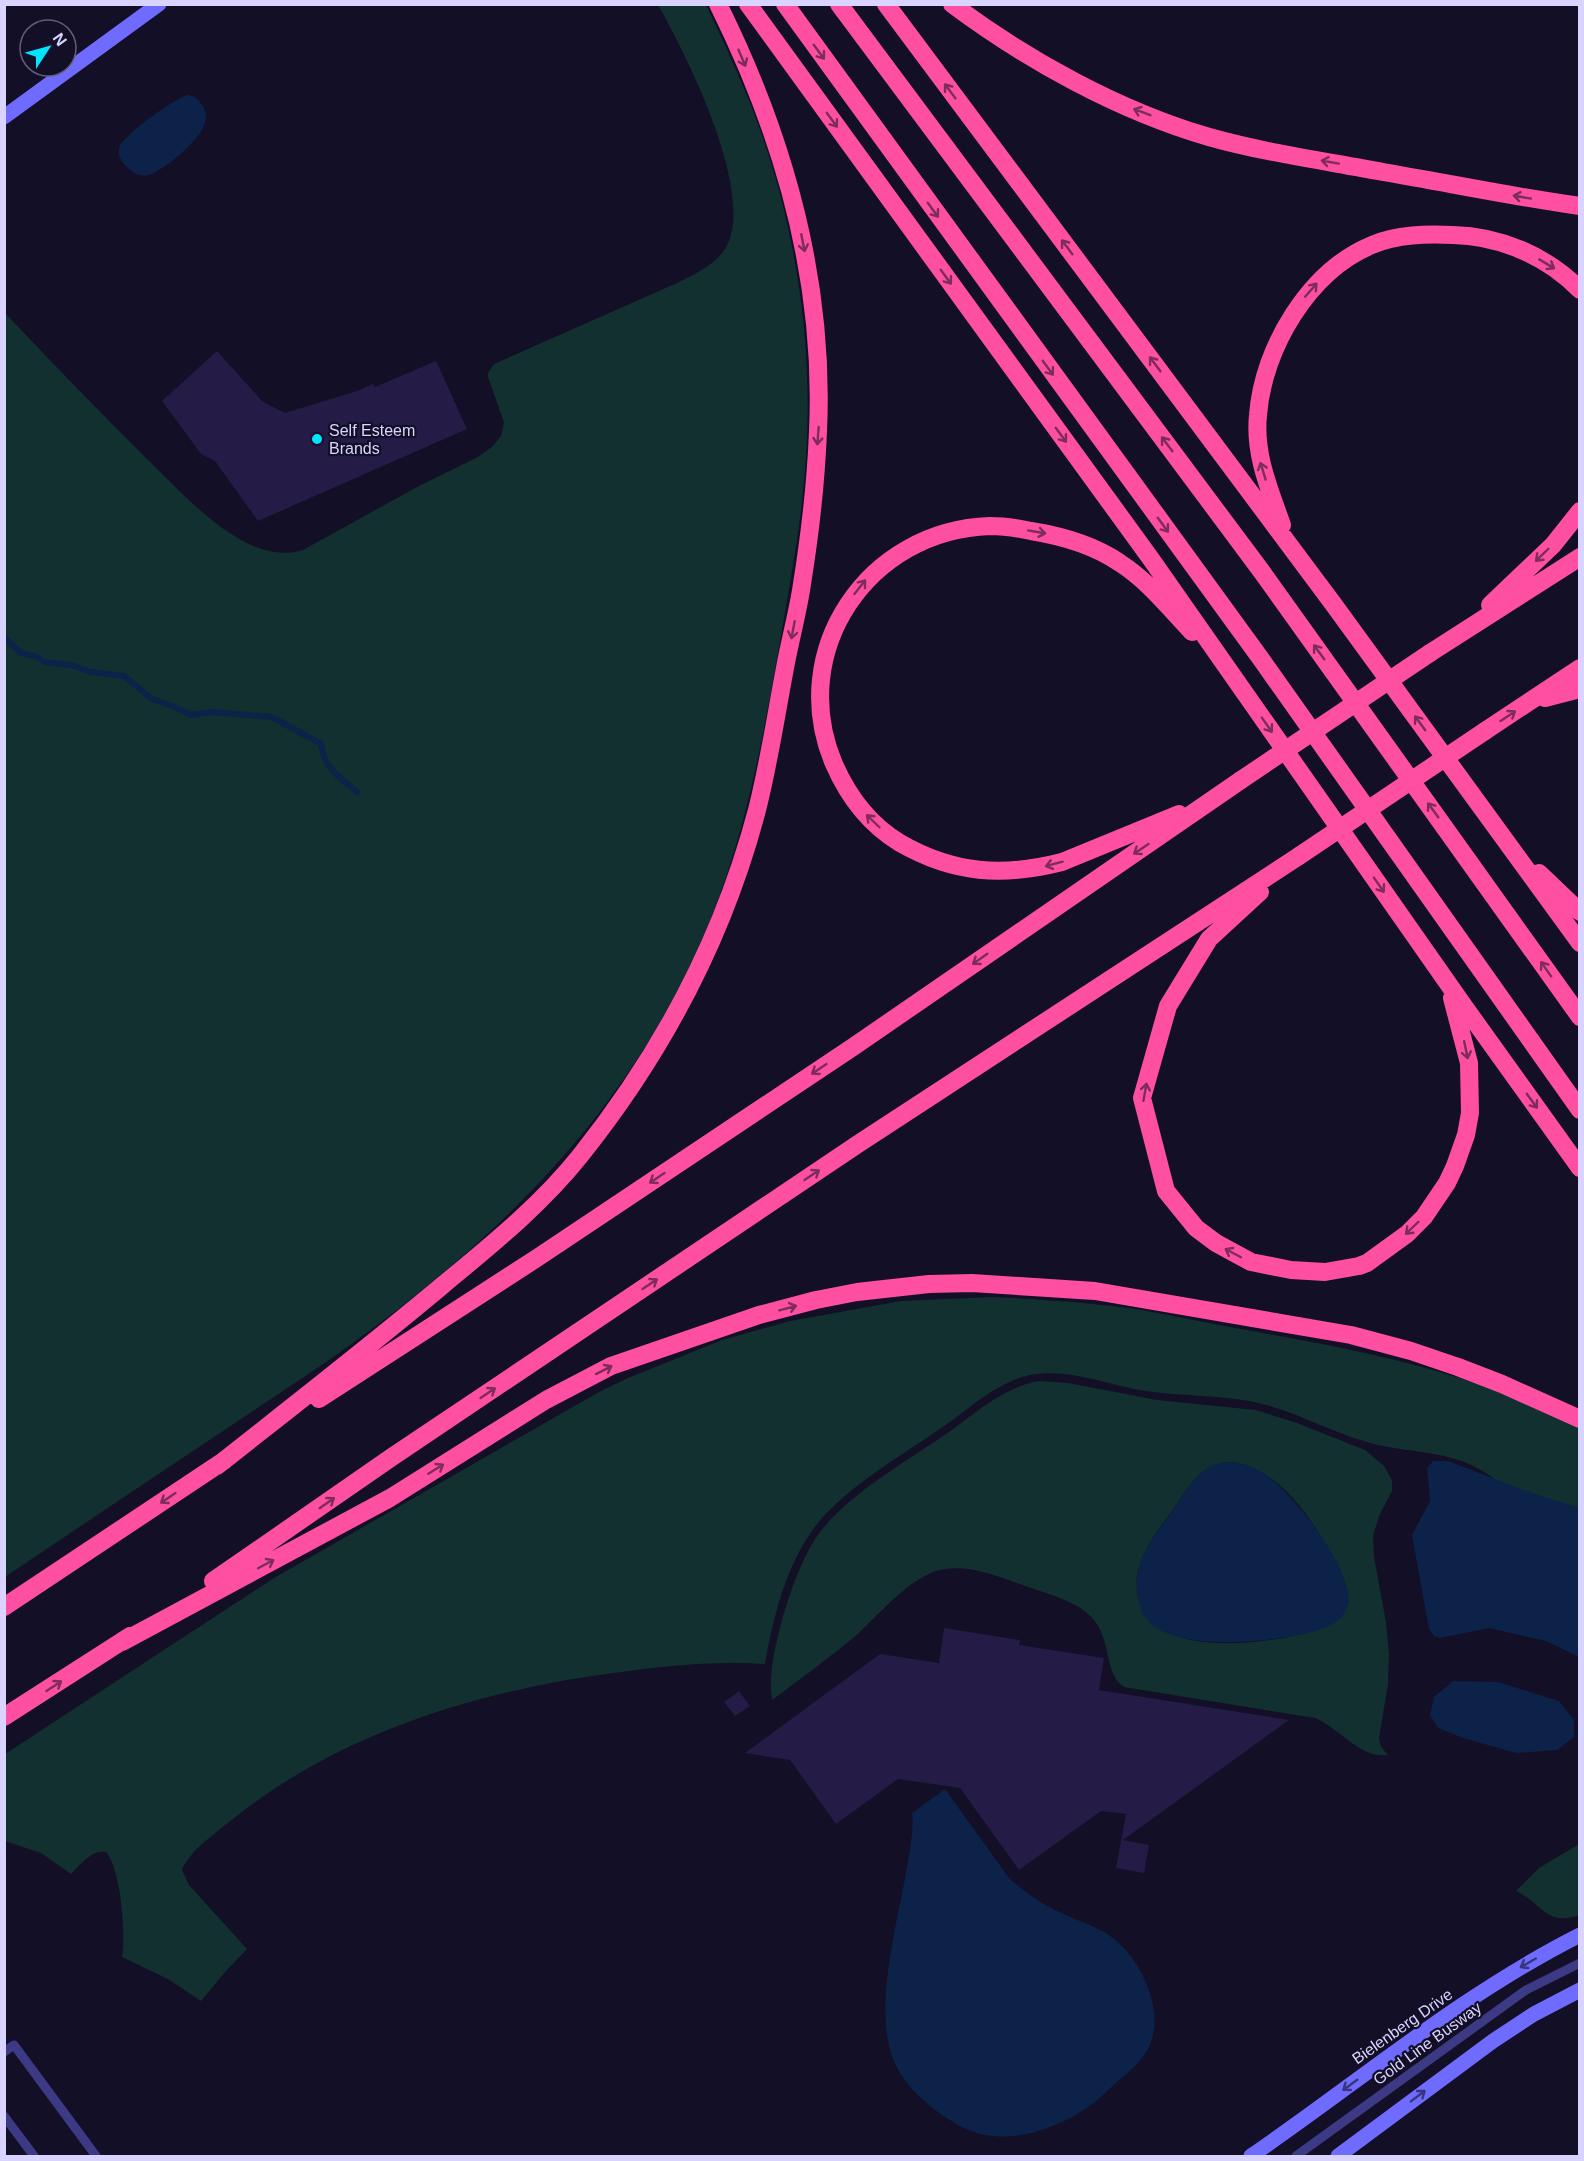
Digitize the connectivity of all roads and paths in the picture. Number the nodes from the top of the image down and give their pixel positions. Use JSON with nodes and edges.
{"nodes":[{"id":1,"x":159,"y":4,"type":"edge"},
{"id":2,"x":718,"y":4,"type":"edge"},
{"id":3,"x":748,"y":4,"type":"edge"},
{"id":4,"x":784,"y":4,"type":"edge"},
{"id":5,"x":839,"y":4,"type":"edge"},
{"id":6,"x":886,"y":4,"type":"edge"},
{"id":7,"x":951,"y":4,"type":"edge"},
{"id":8,"x":4,"y":117,"type":"edge"},
{"id":9,"x":1580,"y":206,"type":"edge"},
{"id":10,"x":1580,"y":290,"type":"edge"},
{"id":11,"x":1580,"y":511,"type":"edge"},
{"id":12,"x":1290,"y":546,"type":"junction"},
{"id":13,"x":1580,"y":557,"type":"edge"},
{"id":14,"x":1460,"y":634,"type":"junction"},
{"id":15,"x":1580,"y":668,"type":"edge"},
{"id":16,"x":1234,"y":677,"type":"junction"},
{"id":17,"x":1580,"y":689,"type":"edge"},
{"id":18,"x":1531,"y":701,"type":"junction"},
{"id":19,"x":1206,"y":804,"type":"junction"},
{"id":20,"x":1504,"y":838,"type":"junction"},
{"id":21,"x":1299,"y":856,"type":"junction"},
{"id":22,"x":1580,"y":912,"type":"edge"},
{"id":23,"x":1580,"y":943,"type":"edge"},
{"id":24,"x":1430,"y":957,"type":"junction"},
{"id":25,"x":1580,"y":1017,"type":"edge"},
{"id":26,"x":1580,"y":1110,"type":"edge"},
{"id":27,"x":1580,"y":1168,"type":"edge"},
{"id":28,"x":1580,"y":1419,"type":"edge"},
{"id":29,"x":217,"y":1466,"type":"junction"},
{"id":30,"x":4,"y":1607,"type":"edge"},
{"id":31,"x":122,"y":1642,"type":"junction"},
{"id":32,"x":4,"y":1717,"type":"edge"},
{"id":33,"x":1580,"y":1935,"type":"edge"},
{"id":34,"x":1580,"y":1963,"type":"edge"},
{"id":35,"x":1580,"y":1990,"type":"edge"},
{"id":36,"x":4,"y":2052,"type":"edge"},
{"id":37,"x":4,"y":2116,"type":"edge"},
{"id":38,"x":34,"y":2157,"type":"edge"},
{"id":39,"x":96,"y":2157,"type":"edge"},
{"id":40,"x":1251,"y":2157,"type":"edge"},
{"id":41,"x":1296,"y":2157,"type":"edge"},
{"id":42,"x":1338,"y":2157,"type":"edge"}],
"edges":[{"from":1,"to":8,"type":"street"},
{"from":2,"to":29,"type":"highway","one_way":true},
{"from":3,"to":16,"type":"highway","one_way":true},
{"from":4,"to":26,"type":"highway","one_way":true},
{"from":25,"to":5,"type":"highway","one_way":true},
{"from":12,"to":6,"type":"highway","one_way":true},
{"from":9,"to":7,"type":"highway","one_way":true},
{"from":12,"to":10,"type":"highway","one_way":true},
{"from":11,"to":14,"type":"highway","one_way":true},
{"from":20,"to":12,"type":"highway","one_way":true},
{"from":13,"to":14,"type":"highway"},
{"from":14,"to":19,"type":"highway","bridge":true},
{"from":15,"to":18,"type":"highway"},
{"from":19,"to":16,"type":"highway","one_way":true},
{"from":16,"to":24,"type":"highway","one_way":true},
{"from":17,"to":18,"type":"highway"},
{"from":21,"to":18,"type":"highway","one_way":true,"bridge":true},
{"from":19,"to":29,"type":"highway","one_way":true},
{"from":20,"to":22,"type":"highway"},
{"from":20,"to":23,"type":"highway"},
{"from":24,"to":21,"type":"highway","one_way":true},
{"from":31,"to":21,"type":"highway","one_way":true},
{"from":24,"to":27,"type":"highway","one_way":true},
{"from":31,"to":28,"type":"highway","one_way":true},
{"from":29,"to":30,"type":"highway","one_way":true},
{"from":32,"to":31,"type":"highway","one_way":true},
{"from":33,"to":40,"type":"street","name":"Bielenberg Drive","one_way":true},
{"from":34,"to":41,"type":"lane","name":"Gold Line Busway"},
{"from":42,"to":35,"type":"street","one_way":true},
{"from":36,"to":39,"type":"lane"},
{"from":37,"to":38,"type":"lane"}]}
